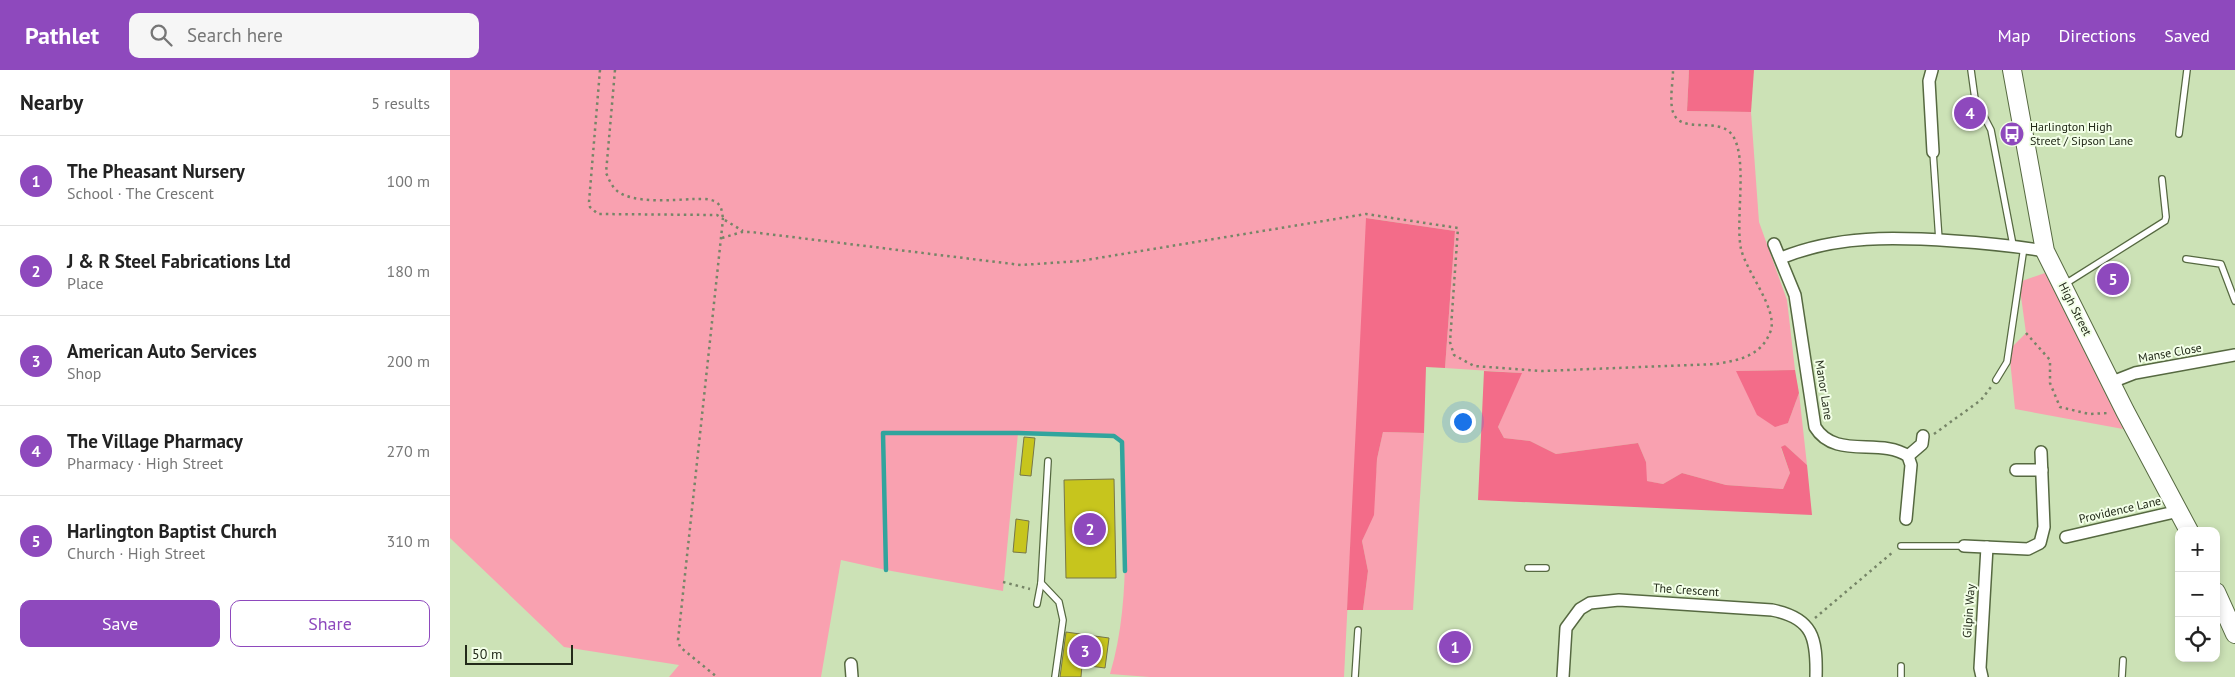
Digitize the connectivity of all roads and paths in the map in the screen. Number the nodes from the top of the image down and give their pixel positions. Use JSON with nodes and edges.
{"nodes":[{"id":1,"x":600,"y":70,"type":"edge"},
{"id":2,"x":615,"y":70,"type":"edge"},
{"id":3,"x":1673,"y":70,"type":"edge"},
{"id":4,"x":1932,"y":70,"type":"edge"},
{"id":5,"x":1971,"y":70,"type":"edge"},
{"id":6,"x":2012,"y":70,"type":"edge"},
{"id":7,"x":2187,"y":70,"type":"edge"},
{"id":8,"x":2179,"y":134,"type":"dead end"},
{"id":9,"x":1933,"y":152,"type":"joint"},
{"id":10,"x":2162,"y":179,"type":"dead end"},
{"id":11,"x":723,"y":219,"type":"junction"},
{"id":12,"x":745,"y":232,"type":"junction"},
{"id":13,"x":722,"y":238,"type":"junction"},
{"id":14,"x":1939,"y":240,"type":"junction"},
{"id":15,"x":1774,"y":244,"type":"dead end"},
{"id":16,"x":2019,"y":246,"type":"junction"},
{"id":17,"x":2045,"y":251,"type":"junction"},
{"id":18,"x":1781,"y":258,"type":"junction"},
{"id":19,"x":2186,"y":259,"type":"dead end"},
{"id":20,"x":2064,"y":285,"type":"junction"},
{"id":21,"x":2235,"y":302,"type":"edge"},
{"id":22,"x":2026,"y":333,"type":"dead end"},
{"id":23,"x":2235,"y":355,"type":"edge"},
{"id":24,"x":1996,"y":380,"type":"joint"},
{"id":25,"x":2112,"y":382,"type":"junction"},
{"id":26,"x":2125,"y":411,"type":"junction"},
{"id":27,"x":1923,"y":436,"type":"joint"},
{"id":28,"x":2041,"y":452,"type":"dead end"},
{"id":29,"x":1908,"y":456,"type":"junction"},
{"id":30,"x":1048,"y":461,"type":"dead end"},
{"id":31,"x":2016,"y":470,"type":"dead end"},
{"id":32,"x":2042,"y":470,"type":"junction"},
{"id":33,"x":2179,"y":511,"type":"junction"},
{"id":34,"x":1906,"y":519,"type":"dead end"},
{"id":35,"x":2187,"y":527,"type":"edge"},
{"id":36,"x":2066,"y":537,"type":"dead end"},
{"id":37,"x":1901,"y":546,"type":"joint"},
{"id":38,"x":1964,"y":546,"type":"joint"},
{"id":39,"x":1987,"y":547,"type":"junction"},
{"id":40,"x":1528,"y":568,"type":"dead end"},
{"id":41,"x":1546,"y":568,"type":"dead end"},
{"id":42,"x":1003,"y":582,"type":"dead end"},
{"id":43,"x":1041,"y":583,"type":"junction"},
{"id":44,"x":1039,"y":591,"type":"junction"},
{"id":45,"x":2220,"y":601,"type":"edge"},
{"id":46,"x":1036,"y":604,"type":"dead end"},
{"id":47,"x":1806,"y":625,"type":"junction"},
{"id":48,"x":1358,"y":630,"type":"dead end"},
{"id":49,"x":2235,"y":634,"type":"edge"},
{"id":50,"x":2123,"y":660,"type":"dead end"},
{"id":51,"x":851,"y":664,"type":"dead end"},
{"id":52,"x":1901,"y":666,"type":"dead end"},
{"id":53,"x":716,"y":677,"type":"edge"},
{"id":54,"x":852,"y":677,"type":"edge"},
{"id":55,"x":1055,"y":677,"type":"edge"},
{"id":56,"x":1355,"y":677,"type":"edge"},
{"id":57,"x":1563,"y":677,"type":"edge"},
{"id":58,"x":1816,"y":677,"type":"edge"},
{"id":59,"x":1901,"y":677,"type":"edge"},
{"id":60,"x":1982,"y":677,"type":"edge"},
{"id":61,"x":2122,"y":677,"type":"edge"}],
"edges":[{"from":1,"to":11,"type":"path"},
{"from":2,"to":11,"type":"path"},
{"from":3,"to":12,"type":"path"},
{"from":4,"to":9,"type":"street"},
{"from":5,"to":16,"type":"lane"},
{"from":6,"to":17,"type":"main road","name":"High Street"},
{"from":7,"to":8,"type":"lane"},
{"from":9,"to":14,"type":"lane"},
{"from":10,"to":20,"type":"lane"},
{"from":11,"to":12,"type":"path"},
{"from":11,"to":13,"type":"path"},
{"from":12,"to":13,"type":"path"},
{"from":13,"to":53,"type":"path"},
{"from":14,"to":16,"type":"street"},
{"from":14,"to":18,"type":"street"},
{"from":15,"to":18,"type":"street","name":"Manor Lane"},
{"from":16,"to":17,"type":"street"},
{"from":16,"to":24,"type":"lane"},
{"from":17,"to":20,"type":"main road","name":"High Street"},
{"from":18,"to":29,"type":"street","name":"Manor Lane"},
{"from":19,"to":21,"type":"lane"},
{"from":20,"to":25,"type":"main road","name":"High Street"},
{"from":22,"to":26,"type":"path"},
{"from":23,"to":25,"type":"street","name":"Manse Close"},
{"from":24,"to":27,"type":"path"},
{"from":25,"to":26,"type":"main road","name":"High Street"},
{"from":26,"to":33,"type":"main road","name":"High Street"},
{"from":27,"to":29,"type":"street"},
{"from":28,"to":32,"type":"street"},
{"from":29,"to":34,"type":"street"},
{"from":30,"to":43,"type":"lane"},
{"from":31,"to":32,"type":"street"},
{"from":32,"to":39,"type":"street"},
{"from":33,"to":35,"type":"main road","name":"High Street"},
{"from":33,"to":36,"type":"street","name":"Providence Lane"},
{"from":37,"to":38,"type":"lane"},
{"from":37,"to":47,"type":"path"},
{"from":38,"to":39,"type":"street"},
{"from":39,"to":60,"type":"street","name":"Gilpin Way"},
{"from":40,"to":41,"type":"lane"},
{"from":42,"to":44,"type":"path"},
{"from":43,"to":44,"type":"lane"},
{"from":43,"to":55,"type":"lane"},
{"from":44,"to":46,"type":"lane"},
{"from":45,"to":49,"type":"main road"},
{"from":47,"to":57,"type":"street","name":"The Crescent"},
{"from":47,"to":58,"type":"street"},
{"from":48,"to":56,"type":"lane"},
{"from":50,"to":61,"type":"lane"},
{"from":51,"to":54,"type":"street"},
{"from":52,"to":59,"type":"lane"}]}
